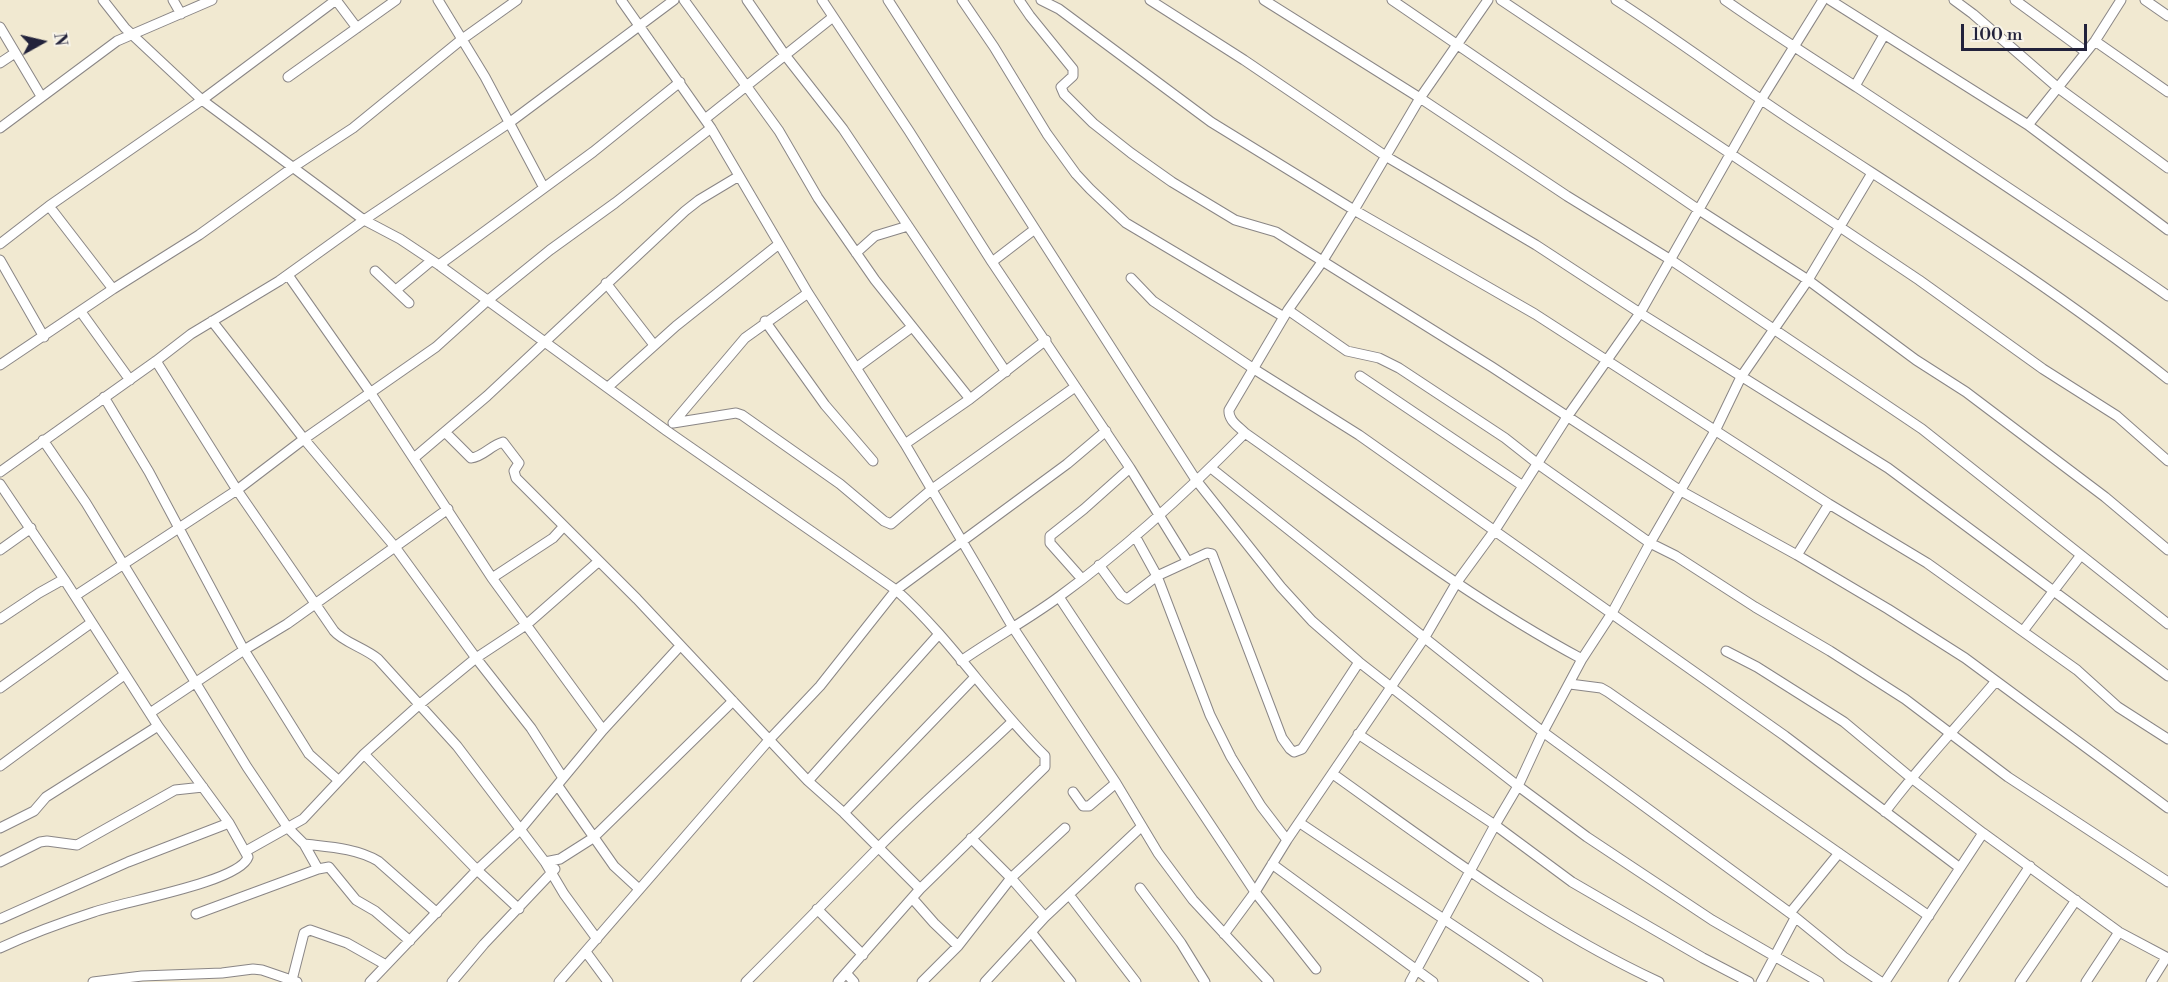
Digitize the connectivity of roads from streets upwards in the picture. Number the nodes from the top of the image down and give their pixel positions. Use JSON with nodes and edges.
{"nodes":[{"id":1,"x":103,"y":0,"type":"edge"},
{"id":2,"x":173,"y":0,"type":"edge"},
{"id":3,"x":212,"y":0,"type":"edge"},
{"id":4,"x":336,"y":0,"type":"edge"},
{"id":5,"x":396,"y":0,"type":"edge"},
{"id":6,"x":438,"y":0,"type":"edge"},
{"id":7,"x":517,"y":0,"type":"edge"},
{"id":8,"x":621,"y":0,"type":"edge"},
{"id":9,"x":674,"y":0,"type":"edge"},
{"id":10,"x":684,"y":0,"type":"edge"},
{"id":11,"x":747,"y":0,"type":"edge"},
{"id":12,"x":822,"y":0,"type":"edge"},
{"id":13,"x":888,"y":0,"type":"edge"},
{"id":14,"x":962,"y":0,"type":"edge"},
{"id":15,"x":1019,"y":0,"type":"edge"},
{"id":16,"x":1041,"y":0,"type":"edge"},
{"id":17,"x":1150,"y":0,"type":"edge"},
{"id":18,"x":1264,"y":0,"type":"edge"},
{"id":19,"x":1392,"y":0,"type":"edge"},
{"id":20,"x":1488,"y":0,"type":"edge"},
{"id":21,"x":1501,"y":0,"type":"edge"},
{"id":22,"x":1617,"y":0,"type":"edge"},
{"id":23,"x":1725,"y":0,"type":"edge"},
{"id":24,"x":1823,"y":0,"type":"edge"},
{"id":25,"x":1830,"y":0,"type":"edge"},
{"id":26,"x":1954,"y":0,"type":"edge"},
{"id":27,"x":2015,"y":0,"type":"edge"},
{"id":28,"x":2121,"y":0,"type":"edge"},
{"id":29,"x":2145,"y":0,"type":"edge"},
{"id":30,"x":182,"y":14,"type":"junction"},
{"id":31,"x":2168,"y":16,"type":"edge"},
{"id":32,"x":833,"y":17,"type":"junction"},
{"id":33,"x":639,"y":25,"type":"junction"},
{"id":34,"x":0,"y":27,"type":"edge"},
{"id":35,"x":357,"y":28,"type":"junction"},
{"id":36,"x":132,"y":34,"type":"junction"},
{"id":37,"x":1884,"y":35,"type":"junction"},
{"id":38,"x":461,"y":40,"type":"junction"},
{"id":39,"x":2095,"y":41,"type":"junction"},
{"id":40,"x":1456,"y":44,"type":"junction"},
{"id":41,"x":1794,"y":48,"type":"junction"},
{"id":42,"x":2086,"y":52,"type":"junction"},
{"id":43,"x":15,"y":53,"type":"junction"},
{"id":44,"x":785,"y":55,"type":"junction"},
{"id":45,"x":0,"y":63,"type":"edge"},
{"id":46,"x":288,"y":77,"type":"dead end"},
{"id":47,"x":680,"y":82,"type":"junction"},
{"id":48,"x":747,"y":85,"type":"junction"},
{"id":49,"x":1855,"y":86,"type":"junction"},
{"id":50,"x":2057,"y":87,"type":"junction"},
{"id":51,"x":2168,"y":92,"type":"edge"},
{"id":52,"x":41,"y":96,"type":"junction"},
{"id":53,"x":1420,"y":98,"type":"junction"},
{"id":54,"x":202,"y":99,"type":"junction"},
{"id":55,"x":1761,"y":100,"type":"junction"},
{"id":56,"x":705,"y":119,"type":"junction"},
{"id":57,"x":509,"y":123,"type":"junction"},
{"id":58,"x":2028,"y":125,"type":"junction"},
{"id":59,"x":0,"y":128,"type":"edge"},
{"id":60,"x":711,"y":128,"type":"junction"},
{"id":61,"x":1731,"y":154,"type":"junction"},
{"id":62,"x":1387,"y":156,"type":"junction"},
{"id":63,"x":295,"y":166,"type":"junction"},
{"id":64,"x":2168,"y":168,"type":"edge"},
{"id":65,"x":1872,"y":173,"type":"junction"},
{"id":66,"x":739,"y":176,"type":"junction"},
{"id":67,"x":544,"y":188,"type":"junction"},
{"id":68,"x":49,"y":206,"type":"junction"},
{"id":69,"x":1354,"y":210,"type":"junction"},
{"id":70,"x":1699,"y":210,"type":"junction"},
{"id":71,"x":364,"y":220,"type":"junction"},
{"id":72,"x":908,"y":226,"type":"junction"},
{"id":73,"x":1841,"y":228,"type":"junction"},
{"id":74,"x":1035,"y":229,"type":"junction"},
{"id":75,"x":2168,"y":230,"type":"edge"},
{"id":76,"x":0,"y":244,"type":"edge"},
{"id":77,"x":779,"y":244,"type":"junction"},
{"id":78,"x":856,"y":253,"type":"junction"},
{"id":79,"x":0,"y":260,"type":"edge"},
{"id":80,"x":1671,"y":260,"type":"junction"},
{"id":81,"x":992,"y":262,"type":"junction"},
{"id":82,"x":1322,"y":262,"type":"junction"},
{"id":83,"x":435,"y":263,"type":"junction"},
{"id":84,"x":375,"y":272,"type":"dead end"},
{"id":85,"x":288,"y":275,"type":"junction"},
{"id":86,"x":4,"y":276,"type":"edge"},
{"id":87,"x":1131,"y":278,"type":"dead end"},
{"id":88,"x":1808,"y":280,"type":"junction"},
{"id":89,"x":606,"y":283,"type":"junction"},
{"id":90,"x":114,"y":289,"type":"junction"},
{"id":91,"x":396,"y":290,"type":"junction"},
{"id":92,"x":808,"y":293,"type":"junction"},
{"id":93,"x":2168,"y":296,"type":"edge"},
{"id":94,"x":487,"y":301,"type":"junction"},
{"id":95,"x":409,"y":303,"type":"dead end"},
{"id":96,"x":81,"y":312,"type":"junction"},
{"id":97,"x":1640,"y":313,"type":"junction"},
{"id":98,"x":1286,"y":314,"type":"junction"},
{"id":99,"x":212,"y":321,"type":"junction"},
{"id":100,"x":765,"y":321,"type":"junction"},
{"id":101,"x":912,"y":327,"type":"junction"},
{"id":102,"x":1775,"y":329,"type":"junction"},
{"id":103,"x":44,"y":338,"type":"junction"},
{"id":104,"x":1046,"y":340,"type":"junction"},
{"id":105,"x":545,"y":342,"type":"junction"},
{"id":106,"x":654,"y":345,"type":"junction"},
{"id":107,"x":156,"y":361,"type":"junction"},
{"id":108,"x":1607,"y":361,"type":"junction"},
{"id":109,"x":0,"y":365,"type":"edge"},
{"id":110,"x":856,"y":368,"type":"junction"},
{"id":111,"x":1254,"y":369,"type":"junction"},
{"id":112,"x":1006,"y":372,"type":"junction"},
{"id":113,"x":1360,"y":376,"type":"dead end"},
{"id":114,"x":1741,"y":377,"type":"junction"},
{"id":115,"x":2168,"y":379,"type":"edge"},
{"id":116,"x":130,"y":380,"type":"junction"},
{"id":117,"x":608,"y":387,"type":"junction"},
{"id":118,"x":1075,"y":387,"type":"junction"},
{"id":119,"x":370,"y":392,"type":"junction"},
{"id":120,"x":104,"y":397,"type":"junction"},
{"id":121,"x":970,"y":399,"type":"junction"},
{"id":122,"x":1567,"y":417,"type":"junction"},
{"id":123,"x":670,"y":427,"type":"junction"},
{"id":124,"x":1106,"y":431,"type":"junction"},
{"id":125,"x":1715,"y":431,"type":"junction"},
{"id":126,"x":445,"y":432,"type":"junction"},
{"id":127,"x":1245,"y":433,"type":"junction"},
{"id":128,"x":304,"y":439,"type":"junction"},
{"id":129,"x":43,"y":440,"type":"junction"},
{"id":130,"x":905,"y":444,"type":"junction"},
{"id":131,"x":414,"y":458,"type":"junction"},
{"id":132,"x":873,"y":461,"type":"dead end"},
{"id":133,"x":2168,"y":461,"type":"edge"},
{"id":134,"x":1538,"y":464,"type":"junction"},
{"id":135,"x":1130,"y":468,"type":"junction"},
{"id":136,"x":1211,"y":468,"type":"junction"},
{"id":137,"x":0,"y":472,"type":"edge"},
{"id":138,"x":1196,"y":480,"type":"junction"},
{"id":139,"x":0,"y":484,"type":"edge"},
{"id":140,"x":1523,"y":486,"type":"junction"},
{"id":141,"x":237,"y":490,"type":"junction"},
{"id":142,"x":931,"y":490,"type":"junction"},
{"id":143,"x":1681,"y":491,"type":"junction"},
{"id":144,"x":1829,"y":504,"type":"junction"},
{"id":145,"x":448,"y":509,"type":"junction"},
{"id":146,"x":1158,"y":515,"type":"junction"},
{"id":147,"x":564,"y":526,"type":"junction"},
{"id":148,"x":178,"y":527,"type":"junction"},
{"id":149,"x":31,"y":528,"type":"junction"},
{"id":150,"x":1495,"y":530,"type":"junction"},
{"id":151,"x":1135,"y":536,"type":"junction"},
{"id":152,"x":962,"y":540,"type":"junction"},
{"id":153,"x":1650,"y":543,"type":"junction"},
{"id":154,"x":395,"y":547,"type":"junction"},
{"id":155,"x":0,"y":550,"type":"edge"},
{"id":156,"x":2168,"y":550,"type":"edge"},
{"id":157,"x":1797,"y":555,"type":"junction"},
{"id":158,"x":2081,"y":555,"type":"junction"},
{"id":159,"x":599,"y":561,"type":"junction"},
{"id":160,"x":1188,"y":562,"type":"junction"},
{"id":161,"x":123,"y":564,"type":"junction"},
{"id":162,"x":1099,"y":565,"type":"junction"},
{"id":163,"x":1157,"y":576,"type":"junction"},
{"id":164,"x":492,"y":578,"type":"junction"},
{"id":165,"x":64,"y":579,"type":"junction"},
{"id":166,"x":1082,"y":579,"type":"junction"},
{"id":167,"x":1457,"y":582,"type":"junction"},
{"id":168,"x":896,"y":590,"type":"junction"},
{"id":169,"x":2054,"y":592,"type":"junction"},
{"id":170,"x":75,"y":596,"type":"junction"},
{"id":171,"x":1059,"y":597,"type":"junction"},
{"id":172,"x":315,"y":604,"type":"junction"},
{"id":173,"x":1612,"y":614,"type":"junction"},
{"id":174,"x":0,"y":619,"type":"edge"},
{"id":175,"x":91,"y":623,"type":"junction"},
{"id":176,"x":2168,"y":624,"type":"edge"},
{"id":177,"x":526,"y":626,"type":"junction"},
{"id":178,"x":1012,"y":626,"type":"junction"},
{"id":179,"x":2023,"y":631,"type":"junction"},
{"id":180,"x":939,"y":634,"type":"junction"},
{"id":181,"x":1425,"y":637,"type":"junction"},
{"id":182,"x":680,"y":646,"type":"junction"},
{"id":183,"x":244,"y":650,"type":"junction"},
{"id":184,"x":1726,"y":651,"type":"dead end"},
{"id":185,"x":476,"y":658,"type":"junction"},
{"id":186,"x":1582,"y":659,"type":"junction"},
{"id":187,"x":961,"y":661,"type":"junction"},
{"id":188,"x":1359,"y":662,"type":"junction"},
{"id":189,"x":124,"y":675,"type":"junction"},
{"id":190,"x":2168,"y":676,"type":"edge"},
{"id":191,"x":974,"y":678,"type":"junction"},
{"id":192,"x":1996,"y":681,"type":"junction"},
{"id":193,"x":195,"y":683,"type":"junction"},
{"id":194,"x":1570,"y":684,"type":"junction"},
{"id":195,"x":1391,"y":686,"type":"junction"},
{"id":196,"x":0,"y":688,"type":"edge"},
{"id":197,"x":734,"y":701,"type":"junction"},
{"id":198,"x":420,"y":704,"type":"junction"},
{"id":199,"x":150,"y":713,"type":"junction"},
{"id":200,"x":1012,"y":722,"type":"junction"},
{"id":201,"x":158,"y":726,"type":"junction"},
{"id":202,"x":603,"y":730,"type":"junction"},
{"id":203,"x":1543,"y":732,"type":"junction"},
{"id":204,"x":1358,"y":734,"type":"junction"},
{"id":205,"x":1951,"y":734,"type":"junction"},
{"id":206,"x":2168,"y":739,"type":"edge"},
{"id":207,"x":769,"y":740,"type":"junction"},
{"id":208,"x":1960,"y":741,"type":"junction"},
{"id":209,"x":1943,"y":743,"type":"junction"},
{"id":210,"x":364,"y":754,"type":"junction"},
{"id":211,"x":0,"y":766,"type":"edge"},
{"id":212,"x":1333,"y":774,"type":"junction"},
{"id":213,"x":1910,"y":777,"type":"junction"},
{"id":214,"x":338,"y":780,"type":"junction"},
{"id":215,"x":808,"y":781,"type":"junction"},
{"id":216,"x":560,"y":782,"type":"junction"},
{"id":217,"x":1116,"y":783,"type":"junction"},
{"id":218,"x":1518,"y":786,"type":"junction"},
{"id":219,"x":203,"y":787,"type":"junction"},
{"id":220,"x":1073,"y":792,"type":"dead end"},
{"id":221,"x":2168,"y":808,"type":"edge"},
{"id":222,"x":1885,"y":812,"type":"junction"},
{"id":223,"x":844,"y":813,"type":"junction"},
{"id":224,"x":229,"y":823,"type":"junction"},
{"id":225,"x":1300,"y":823,"type":"junction"},
{"id":226,"x":1495,"y":825,"type":"junction"},
{"id":227,"x":1141,"y":826,"type":"junction"},
{"id":228,"x":0,"y":828,"type":"edge"},
{"id":229,"x":288,"y":828,"type":"junction"},
{"id":230,"x":1065,"y":828,"type":"dead end"},
{"id":231,"x":520,"y":830,"type":"junction"},
{"id":232,"x":1983,"y":833,"type":"junction"},
{"id":233,"x":593,"y":838,"type":"junction"},
{"id":234,"x":971,"y":838,"type":"junction"},
{"id":235,"x":1287,"y":840,"type":"junction"},
{"id":236,"x":304,"y":844,"type":"junction"},
{"id":237,"x":879,"y":847,"type":"junction"},
{"id":238,"x":246,"y":851,"type":"junction"},
{"id":239,"x":1839,"y":853,"type":"junction"},
{"id":240,"x":560,"y":859,"type":"junction"},
{"id":241,"x":0,"y":862,"type":"edge"},
{"id":242,"x":545,"y":862,"type":"junction"},
{"id":243,"x":1272,"y":864,"type":"junction"},
{"id":244,"x":2030,"y":866,"type":"junction"},
{"id":245,"x":1960,"y":868,"type":"junction"},
{"id":246,"x":318,"y":869,"type":"junction"},
{"id":247,"x":477,"y":870,"type":"junction"},
{"id":248,"x":1470,"y":872,"type":"junction"},
{"id":249,"x":554,"y":873,"type":"junction"},
{"id":250,"x":1011,"y":878,"type":"junction"},
{"id":251,"x":2168,"y":882,"type":"edge"},
{"id":252,"x":1140,"y":888,"type":"dead end"},
{"id":253,"x":920,"y":889,"type":"junction"},
{"id":254,"x":639,"y":890,"type":"junction"},
{"id":255,"x":1255,"y":892,"type":"junction"},
{"id":256,"x":1070,"y":896,"type":"junction"},
{"id":257,"x":912,"y":898,"type":"junction"},
{"id":258,"x":2076,"y":900,"type":"junction"},
{"id":259,"x":519,"y":909,"type":"junction"},
{"id":260,"x":817,"y":909,"type":"junction"},
{"id":261,"x":437,"y":913,"type":"junction"},
{"id":262,"x":196,"y":914,"type":"dead end"},
{"id":263,"x":1792,"y":915,"type":"junction"},
{"id":264,"x":1929,"y":916,"type":"junction"},
{"id":265,"x":1045,"y":917,"type":"junction"},
{"id":266,"x":0,"y":919,"type":"edge"},
{"id":267,"x":1445,"y":920,"type":"junction"},
{"id":268,"x":1030,"y":932,"type":"junction"},
{"id":269,"x":2119,"y":932,"type":"junction"},
{"id":270,"x":1224,"y":934,"type":"junction"},
{"id":271,"x":597,"y":939,"type":"junction"},
{"id":272,"x":410,"y":941,"type":"junction"},
{"id":273,"x":958,"y":946,"type":"junction"},
{"id":274,"x":0,"y":948,"type":"edge"},
{"id":275,"x":586,"y":952,"type":"junction"},
{"id":276,"x":863,"y":955,"type":"junction"},
{"id":277,"x":1775,"y":955,"type":"junction"},
{"id":278,"x":2167,"y":958,"type":"edge"},
{"id":279,"x":386,"y":965,"type":"junction"},
{"id":280,"x":1316,"y":969,"type":"dead end"},
{"id":281,"x":1417,"y":971,"type":"junction"},
{"id":282,"x":846,"y":973,"type":"junction"},
{"id":283,"x":992,"y":980,"type":"edge"},
{"id":284,"x":294,"y":981,"type":"edge"},
{"id":285,"x":93,"y":982,"type":"edge"},
{"id":286,"x":370,"y":982,"type":"edge"},
{"id":287,"x":452,"y":982,"type":"edge"},
{"id":288,"x":558,"y":982,"type":"edge"},
{"id":289,"x":608,"y":982,"type":"edge"},
{"id":290,"x":746,"y":982,"type":"edge"},
{"id":291,"x":838,"y":982,"type":"edge"},
{"id":292,"x":854,"y":982,"type":"edge"},
{"id":293,"x":922,"y":982,"type":"edge"},
{"id":294,"x":1071,"y":982,"type":"edge"},
{"id":295,"x":1136,"y":982,"type":"edge"},
{"id":296,"x":1204,"y":982,"type":"edge"},
{"id":297,"x":1269,"y":982,"type":"edge"},
{"id":298,"x":1410,"y":982,"type":"edge"},
{"id":299,"x":1433,"y":982,"type":"edge"},
{"id":300,"x":1538,"y":982,"type":"edge"},
{"id":301,"x":1659,"y":982,"type":"edge"},
{"id":302,"x":1749,"y":982,"type":"edge"},
{"id":303,"x":1761,"y":982,"type":"edge"},
{"id":304,"x":1819,"y":982,"type":"edge"},
{"id":305,"x":1881,"y":982,"type":"edge"},
{"id":306,"x":1886,"y":982,"type":"edge"},
{"id":307,"x":1953,"y":982,"type":"edge"},
{"id":308,"x":2020,"y":982,"type":"edge"},
{"id":309,"x":2086,"y":982,"type":"edge"},
{"id":310,"x":2151,"y":982,"type":"edge"}],
"edges":[{"from":1,"to":36,"type":"street"},
{"from":2,"to":30,"type":"street"},
{"from":3,"to":30,"type":"street"},
{"from":4,"to":35,"type":"street"},
{"from":4,"to":54,"type":"street"},
{"from":5,"to":35,"type":"street"},
{"from":6,"to":38,"type":"street"},
{"from":7,"to":38,"type":"street"},
{"from":8,"to":33,"type":"street"},
{"from":9,"to":33,"type":"street"},
{"from":10,"to":48,"type":"street"},
{"from":11,"to":44,"type":"street"},
{"from":12,"to":32,"type":"street"},
{"from":13,"to":74,"type":"street"},
{"from":14,"to":98,"type":"street"},
{"from":15,"to":82,"type":"street"},
{"from":16,"to":69,"type":"street"},
{"from":17,"to":62,"type":"street"},
{"from":18,"to":53,"type":"street"},
{"from":19,"to":40,"type":"street"},
{"from":20,"to":40,"type":"street"},
{"from":21,"to":61,"type":"street"},
{"from":22,"to":55,"type":"street"},
{"from":23,"to":41,"type":"street"},
{"from":24,"to":41,"type":"street"},
{"from":25,"to":37,"type":"street"},
{"from":26,"to":50,"type":"street"},
{"from":27,"to":42,"type":"street"},
{"from":28,"to":39,"type":"street"},
{"from":29,"to":31,"type":"street"},
{"from":30,"to":36,"type":"street"},
{"from":32,"to":44,"type":"street"},
{"from":32,"to":81,"type":"street"},
{"from":33,"to":47,"type":"street"},
{"from":33,"to":57,"type":"street"},
{"from":34,"to":43,"type":"street"},
{"from":35,"to":46,"type":"street"},
{"from":36,"to":52,"type":"street"},
{"from":36,"to":54,"type":"street"},
{"from":37,"to":49,"type":"street"},
{"from":37,"to":58,"type":"street"},
{"from":38,"to":57,"type":"street"},
{"from":38,"to":63,"type":"street"},
{"from":39,"to":42,"type":"street"},
{"from":39,"to":51,"type":"street"},
{"from":40,"to":53,"type":"street"},
{"from":40,"to":70,"type":"street"},
{"from":41,"to":49,"type":"street"},
{"from":41,"to":55,"type":"street"},
{"from":42,"to":50,"type":"street"},
{"from":43,"to":45,"type":"street"},
{"from":43,"to":52,"type":"street"},
{"from":44,"to":48,"type":"street"},
{"from":44,"to":72,"type":"street"},
{"from":47,"to":56,"type":"street"},
{"from":47,"to":67,"type":"street"},
{"from":48,"to":56,"type":"street"},
{"from":48,"to":78,"type":"street"},
{"from":49,"to":93,"type":"street"},
{"from":50,"to":58,"type":"street"},
{"from":50,"to":64,"type":"street"},
{"from":52,"to":59,"type":"street"},
{"from":53,"to":62,"type":"street"},
{"from":53,"to":80,"type":"street"},
{"from":54,"to":63,"type":"street"},
{"from":54,"to":68,"type":"street"},
{"from":55,"to":61,"type":"street"},
{"from":55,"to":65,"type":"street"},
{"from":56,"to":60,"type":"street"},
{"from":57,"to":67,"type":"street"},
{"from":57,"to":71,"type":"street"},
{"from":58,"to":75,"type":"street"},
{"from":60,"to":66,"type":"street"},
{"from":60,"to":94,"type":"street"},
{"from":61,"to":70,"type":"street"},
{"from":61,"to":73,"type":"street"},
{"from":62,"to":69,"type":"street"},
{"from":62,"to":97,"type":"street"},
{"from":63,"to":71,"type":"street"},
{"from":63,"to":90,"type":"street"},
{"from":65,"to":73,"type":"street"},
{"from":65,"to":115,"type":"street"},
{"from":66,"to":77,"type":"street"},
{"from":66,"to":89,"type":"street"},
{"from":67,"to":83,"type":"street"},
{"from":68,"to":76,"type":"street"},
{"from":68,"to":90,"type":"street"},
{"from":69,"to":82,"type":"street"},
{"from":69,"to":108,"type":"street"},
{"from":70,"to":80,"type":"street"},
{"from":70,"to":88,"type":"street"},
{"from":71,"to":83,"type":"street"},
{"from":71,"to":85,"type":"street"},
{"from":72,"to":78,"type":"street"},
{"from":72,"to":112,"type":"street"},
{"from":73,"to":88,"type":"street"},
{"from":73,"to":133,"type":"street"},
{"from":74,"to":81,"type":"street"},
{"from":74,"to":138,"type":"street"},
{"from":77,"to":92,"type":"street"},
{"from":77,"to":106,"type":"street"},
{"from":78,"to":101,"type":"street"},
{"from":79,"to":86,"type":"street"},
{"from":80,"to":97,"type":"street"},
{"from":80,"to":102,"type":"street"},
{"from":81,"to":104,"type":"street"},
{"from":82,"to":98,"type":"street"},
{"from":82,"to":122,"type":"street"},
{"from":83,"to":91,"type":"street"},
{"from":83,"to":94,"type":"street"},
{"from":84,"to":91,"type":"street"},
{"from":85,"to":99,"type":"street"},
{"from":85,"to":119,"type":"street"},
{"from":86,"to":103,"type":"street"},
{"from":87,"to":111,"type":"street"},
{"from":88,"to":102,"type":"street"},
{"from":88,"to":156,"type":"street"},
{"from":89,"to":105,"type":"street"},
{"from":89,"to":106,"type":"street"},
{"from":90,"to":96,"type":"street"},
{"from":91,"to":95,"type":"street"},
{"from":92,"to":100,"type":"street"},
{"from":92,"to":110,"type":"street"},
{"from":94,"to":105,"type":"street"},
{"from":94,"to":119,"type":"street"},
{"from":96,"to":103,"type":"street"},
{"from":96,"to":116,"type":"street"},
{"from":97,"to":108,"type":"street"},
{"from":97,"to":114,"type":"street"},
{"from":98,"to":111,"type":"street"},
{"from":98,"to":134,"type":"street"},
{"from":99,"to":107,"type":"street"},
{"from":99,"to":128,"type":"street"},
{"from":100,"to":123,"type":"street"},
{"from":100,"to":132,"type":"street"},
{"from":101,"to":110,"type":"street"},
{"from":101,"to":121,"type":"street"},
{"from":102,"to":114,"type":"street"},
{"from":102,"to":158,"type":"street"},
{"from":103,"to":109,"type":"street"},
{"from":104,"to":112,"type":"street"},
{"from":104,"to":118,"type":"street"},
{"from":105,"to":117,"type":"street"},
{"from":105,"to":126,"type":"street"},
{"from":106,"to":117,"type":"street"},
{"from":107,"to":116,"type":"street"},
{"from":107,"to":141,"type":"street"},
{"from":108,"to":122,"type":"street"},
{"from":108,"to":125,"type":"street"},
{"from":110,"to":130,"type":"street"},
{"from":111,"to":127,"type":"street"},
{"from":111,"to":150,"type":"street"},
{"from":112,"to":121,"type":"street"},
{"from":113,"to":140,"type":"street"},
{"from":114,"to":125,"type":"street"},
{"from":114,"to":169,"type":"street"},
{"from":116,"to":120,"type":"street"},
{"from":117,"to":123,"type":"street"},
{"from":118,"to":124,"type":"street"},
{"from":118,"to":142,"type":"street"},
{"from":119,"to":128,"type":"street"},
{"from":119,"to":131,"type":"street"},
{"from":120,"to":129,"type":"street"},
{"from":120,"to":148,"type":"street"},
{"from":121,"to":130,"type":"street"},
{"from":122,"to":134,"type":"street"},
{"from":122,"to":143,"type":"street"},
{"from":123,"to":142,"type":"street"},
{"from":123,"to":168,"type":"street"},
{"from":124,"to":135,"type":"street"},
{"from":124,"to":152,"type":"street"},
{"from":125,"to":143,"type":"street"},
{"from":125,"to":144,"type":"street"},
{"from":126,"to":131,"type":"street"},
{"from":126,"to":147,"type":"street"},
{"from":127,"to":136,"type":"street"},
{"from":127,"to":167,"type":"street"},
{"from":128,"to":141,"type":"street"},
{"from":128,"to":154,"type":"street"},
{"from":129,"to":137,"type":"street"},
{"from":129,"to":161,"type":"street"},
{"from":130,"to":142,"type":"street"},
{"from":131,"to":145,"type":"street"},
{"from":134,"to":140,"type":"street"},
{"from":134,"to":153,"type":"street"},
{"from":135,"to":146,"type":"street"},
{"from":135,"to":166,"type":"street"},
{"from":136,"to":138,"type":"street"},
{"from":136,"to":181,"type":"street"},
{"from":138,"to":146,"type":"street"},
{"from":138,"to":188,"type":"street"},
{"from":139,"to":149,"type":"street"},
{"from":140,"to":150,"type":"street"},
{"from":141,"to":148,"type":"street"},
{"from":141,"to":172,"type":"street"},
{"from":142,"to":152,"type":"street"},
{"from":143,"to":153,"type":"street"},
{"from":143,"to":157,"type":"street"},
{"from":144,"to":157,"type":"street"},
{"from":144,"to":179,"type":"street"},
{"from":145,"to":154,"type":"street"},
{"from":145,"to":164,"type":"street"},
{"from":146,"to":151,"type":"street"},
{"from":146,"to":160,"type":"street"},
{"from":147,"to":159,"type":"street"},
{"from":147,"to":164,"type":"street"},
{"from":148,"to":161,"type":"street"},
{"from":148,"to":183,"type":"street"},
{"from":149,"to":155,"type":"street"},
{"from":149,"to":165,"type":"street"},
{"from":150,"to":167,"type":"street"},
{"from":150,"to":173,"type":"street"},
{"from":151,"to":162,"type":"street"},
{"from":151,"to":163,"type":"street"},
{"from":152,"to":168,"type":"street"},
{"from":152,"to":178,"type":"street"},
{"from":153,"to":173,"type":"street"},
{"from":153,"to":205,"type":"street"},
{"from":154,"to":172,"type":"street"},
{"from":154,"to":185,"type":"street"},
{"from":157,"to":192,"type":"street"},
{"from":158,"to":169,"type":"street"},
{"from":158,"to":176,"type":"street"},
{"from":159,"to":177,"type":"street"},
{"from":159,"to":182,"type":"street"},
{"from":160,"to":163,"type":"street"},
{"from":160,"to":188,"type":"street"},
{"from":161,"to":170,"type":"street"},
{"from":161,"to":193,"type":"street"},
{"from":162,"to":163,"type":"street"},
{"from":162,"to":166,"type":"street"},
{"from":163,"to":235,"type":"street"},
{"from":164,"to":177,"type":"street"},
{"from":165,"to":170,"type":"street"},
{"from":165,"to":174,"type":"street"},
{"from":166,"to":171,"type":"street"},
{"from":167,"to":181,"type":"street"},
{"from":167,"to":186,"type":"street"},
{"from":168,"to":180,"type":"street"},
{"from":168,"to":207,"type":"street"},
{"from":169,"to":179,"type":"street"},
{"from":169,"to":190,"type":"street"},
{"from":170,"to":175,"type":"street"},
{"from":171,"to":178,"type":"street"},
{"from":171,"to":255,"type":"street"},
{"from":172,"to":183,"type":"street"},
{"from":172,"to":198,"type":"street"},
{"from":173,"to":186,"type":"street"},
{"from":173,"to":222,"type":"street"},
{"from":175,"to":189,"type":"street"},
{"from":175,"to":196,"type":"street"},
{"from":177,"to":185,"type":"street"},
{"from":177,"to":202,"type":"street"},
{"from":178,"to":187,"type":"street"},
{"from":178,"to":217,"type":"street"},
{"from":179,"to":206,"type":"street"},
{"from":180,"to":187,"type":"street"},
{"from":180,"to":215,"type":"street"},
{"from":181,"to":195,"type":"street"},
{"from":181,"to":203,"type":"street"},
{"from":182,"to":197,"type":"street"},
{"from":182,"to":202,"type":"street"},
{"from":183,"to":193,"type":"street"},
{"from":183,"to":214,"type":"street"},
{"from":184,"to":213,"type":"street"},
{"from":185,"to":198,"type":"street"},
{"from":185,"to":216,"type":"street"},
{"from":186,"to":194,"type":"street"},
{"from":187,"to":191,"type":"street"},
{"from":188,"to":195,"type":"street"},
{"from":189,"to":199,"type":"street"},
{"from":189,"to":211,"type":"street"},
{"from":191,"to":200,"type":"street"},
{"from":191,"to":223,"type":"street"},
{"from":192,"to":205,"type":"street"},
{"from":192,"to":221,"type":"street"},
{"from":193,"to":199,"type":"street"},
{"from":193,"to":229,"type":"street"},
{"from":194,"to":203,"type":"street"},
{"from":194,"to":239,"type":"street"},
{"from":195,"to":204,"type":"street"},
{"from":195,"to":218,"type":"street"},
{"from":197,"to":207,"type":"street"},
{"from":197,"to":233,"type":"street"},
{"from":198,"to":210,"type":"street"},
{"from":198,"to":231,"type":"street"},
{"from":199,"to":201,"type":"street"},
{"from":200,"to":234,"type":"street"},
{"from":200,"to":237,"type":"street"},
{"from":201,"to":219,"type":"street"},
{"from":201,"to":228,"type":"street"},
{"from":202,"to":216,"type":"street"},
{"from":203,"to":218,"type":"street"},
{"from":203,"to":263,"type":"street"},
{"from":204,"to":212,"type":"street"},
{"from":204,"to":226,"type":"street"},
{"from":205,"to":208,"type":"street"},
{"from":205,"to":209,"type":"street"},
{"from":207,"to":215,"type":"street"},
{"from":207,"to":254,"type":"street"},
{"from":208,"to":209,"type":"street"},
{"from":208,"to":251,"type":"street"},
{"from":209,"to":213,"type":"street"},
{"from":210,"to":214,"type":"street"},
{"from":210,"to":247,"type":"street"},
{"from":212,"to":225,"type":"street"},
{"from":212,"to":248,"type":"street"},
{"from":213,"to":222,"type":"street"},
{"from":213,"to":232,"type":"street"},
{"from":214,"to":229,"type":"street"},
{"from":215,"to":223,"type":"street"},
{"from":216,"to":231,"type":"street"},
{"from":216,"to":233,"type":"street"},
{"from":217,"to":220,"type":"street"},
{"from":217,"to":227,"type":"street"},
{"from":218,"to":226,"type":"street"},
{"from":218,"to":277,"type":"street"},
{"from":219,"to":224,"type":"street"},
{"from":219,"to":241,"type":"street"},
{"from":222,"to":245,"type":"street"},
{"from":223,"to":237,"type":"street"},
{"from":224,"to":238,"type":"street"},
{"from":224,"to":266,"type":"street"},
{"from":225,"to":235,"type":"street"},
{"from":225,"to":267,"type":"street"},
{"from":226,"to":248,"type":"street"},
{"from":226,"to":302,"type":"street"},
{"from":227,"to":256,"type":"street"},
{"from":227,"to":270,"type":"street"},
{"from":229,"to":236,"type":"street"},
{"from":229,"to":238,"type":"street"},
{"from":230,"to":250,"type":"street"},
{"from":231,"to":242,"type":"street"},
{"from":231,"to":247,"type":"street"},
{"from":232,"to":244,"type":"street"},
{"from":232,"to":245,"type":"street"},
{"from":233,"to":240,"type":"street"},
{"from":233,"to":254,"type":"street"},
{"from":234,"to":250,"type":"street"},
{"from":234,"to":253,"type":"street"},
{"from":235,"to":243,"type":"street"},
{"from":236,"to":246,"type":"street"},
{"from":236,"to":261,"type":"street"},
{"from":237,"to":253,"type":"street"},
{"from":237,"to":260,"type":"street"},
{"from":238,"to":274,"type":"street"},
{"from":239,"to":263,"type":"street"},
{"from":239,"to":264,"type":"street"},
{"from":240,"to":242,"type":"street"},
{"from":240,"to":249,"type":"street"},
{"from":242,"to":249,"type":"street"},
{"from":243,"to":255,"type":"street"},
{"from":243,"to":281,"type":"street"},
{"from":244,"to":258,"type":"street"},
{"from":244,"to":307,"type":"street"},
{"from":245,"to":264,"type":"street"},
{"from":246,"to":262,"type":"street"},
{"from":246,"to":272,"type":"street"},
{"from":247,"to":259,"type":"street"},
{"from":247,"to":261,"type":"street"},
{"from":248,"to":267,"type":"street"},
{"from":248,"to":301,"type":"street"},
{"from":249,"to":259,"type":"street"},
{"from":249,"to":271,"type":"street"},
{"from":250,"to":265,"type":"street"},
{"from":250,"to":273,"type":"street"},
{"from":252,"to":296,"type":"street"},
{"from":253,"to":257,"type":"street"},
{"from":254,"to":271,"type":"street"},
{"from":255,"to":270,"type":"street"},
{"from":255,"to":280,"type":"street"},
{"from":256,"to":265,"type":"street"},
{"from":256,"to":295,"type":"street"},
{"from":257,"to":273,"type":"street"},
{"from":257,"to":276,"type":"street"},
{"from":258,"to":269,"type":"street"},
{"from":258,"to":308,"type":"street"},
{"from":259,"to":287,"type":"street"},
{"from":260,"to":276,"type":"street"},
{"from":260,"to":290,"type":"street"},
{"from":261,"to":272,"type":"street"},
{"from":263,"to":277,"type":"street"},
{"from":263,"to":305,"type":"street"},
{"from":264,"to":306,"type":"street"},
{"from":265,"to":268,"type":"street"},
{"from":267,"to":281,"type":"street"},
{"from":267,"to":300,"type":"street"},
{"from":268,"to":283,"type":"street"},
{"from":268,"to":294,"type":"street"},
{"from":269,"to":278,"type":"street"},
{"from":269,"to":309,"type":"street"},
{"from":270,"to":297,"type":"street"},
{"from":271,"to":275,"type":"street"},
{"from":272,"to":279,"type":"street"},
{"from":273,"to":293,"type":"street"},
{"from":275,"to":288,"type":"street"},
{"from":275,"to":289,"type":"street"},
{"from":276,"to":282,"type":"street"},
{"from":277,"to":303,"type":"street"},
{"from":277,"to":304,"type":"street"},
{"from":278,"to":310,"type":"street"},
{"from":279,"to":284,"type":"street"},
{"from":279,"to":286,"type":"street"},
{"from":281,"to":298,"type":"street"},
{"from":281,"to":299,"type":"street"},
{"from":282,"to":291,"type":"street"},
{"from":282,"to":292,"type":"street"},
{"from":284,"to":285,"type":"street"}]}
